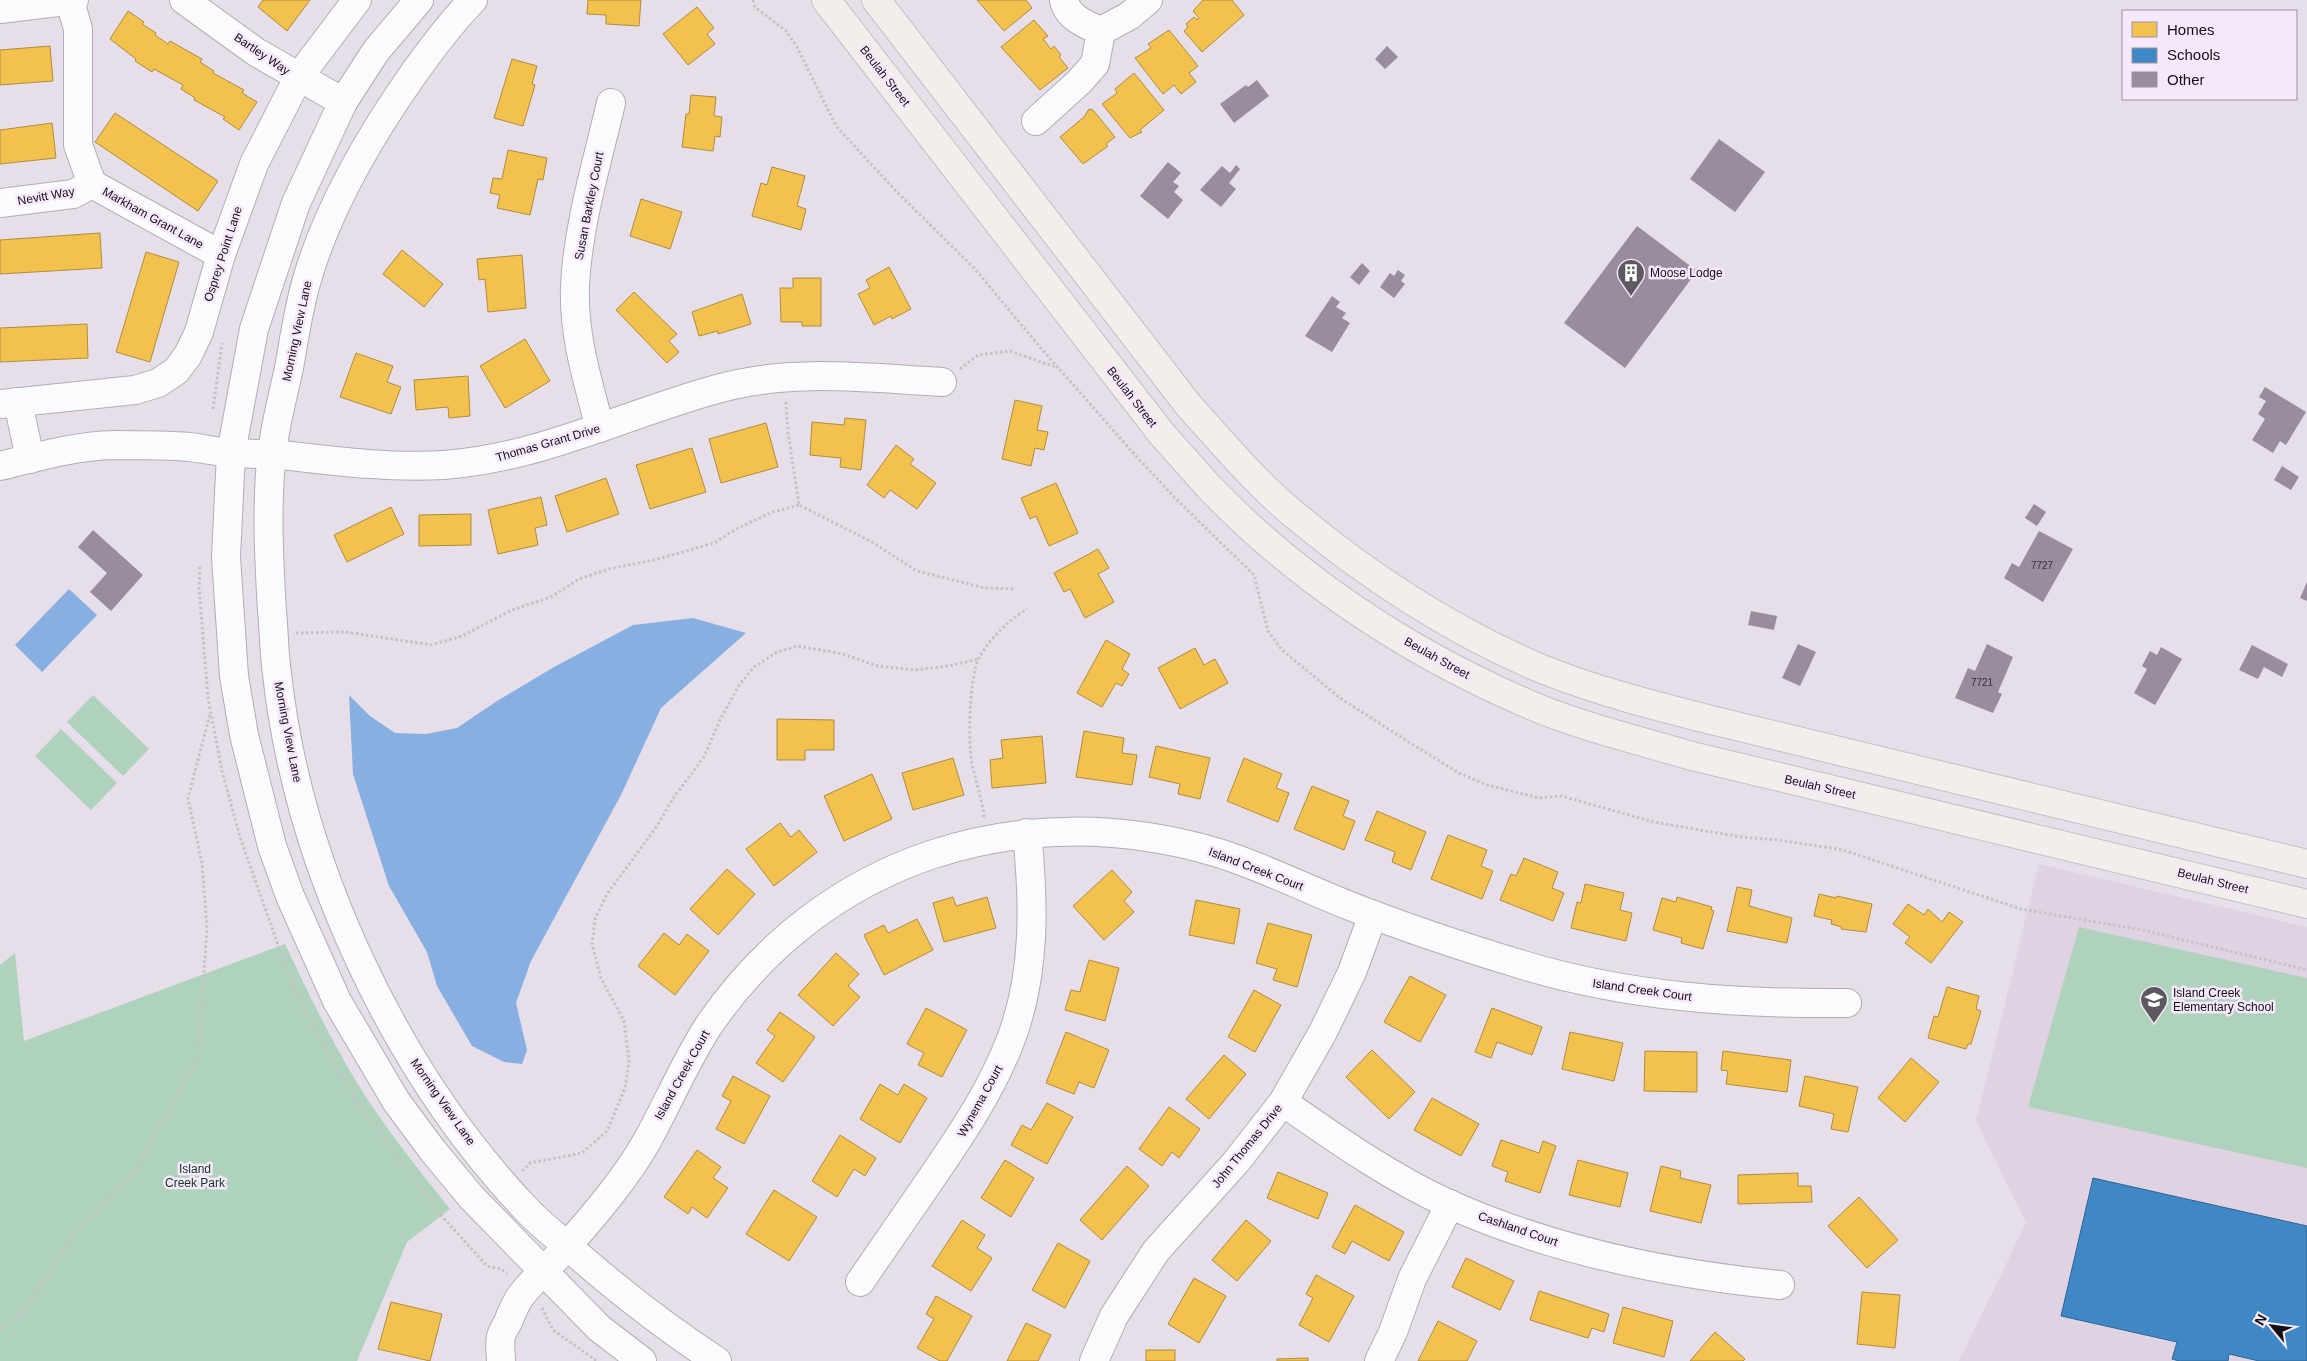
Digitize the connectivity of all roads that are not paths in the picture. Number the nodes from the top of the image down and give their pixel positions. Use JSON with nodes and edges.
{"nodes":[{"id":1,"x":184,"y":0,"type":"edge"},
{"id":2,"x":358,"y":0,"type":"edge"},
{"id":3,"x":419,"y":0,"type":"edge"},
{"id":4,"x":473,"y":0,"type":"edge"},
{"id":5,"x":826,"y":0,"type":"edge"},
{"id":6,"x":876,"y":0,"type":"edge"},
{"id":7,"x":1064,"y":0,"type":"edge"},
{"id":8,"x":1148,"y":0,"type":"edge"},
{"id":9,"x":72,"y":1,"type":"edge"},
{"id":10,"x":0,"y":9,"type":"edge"},
{"id":11,"x":1101,"y":31,"type":"junction"},
{"id":12,"x":298,"y":78,"type":"junction"},
{"id":13,"x":343,"y":102,"type":"junction"},
{"id":14,"x":611,"y":103,"type":"dead end"},
{"id":15,"x":1036,"y":121,"type":"dead end"},
{"id":16,"x":92,"y":184,"type":"junction"},
{"id":17,"x":0,"y":203,"type":"edge"},
{"id":18,"x":221,"y":255,"type":"junction"},
{"id":19,"x":942,"y":382,"type":"road end"},
{"id":20,"x":9,"y":403,"type":"edge"},
{"id":21,"x":600,"y":428,"type":"junction"},
{"id":22,"x":231,"y":453,"type":"junction"},
{"id":23,"x":272,"y":454,"type":"junction"},
{"id":24,"x":30,"y":459,"type":"junction"},
{"id":25,"x":0,"y":466,"type":"edge"},
{"id":26,"x":1027,"y":833,"type":"junction"},
{"id":27,"x":2307,"y":864,"type":"edge"},
{"id":28,"x":2307,"y":904,"type":"edge"},
{"id":29,"x":1373,"y":915,"type":"junction"},
{"id":30,"x":1847,"y":1002,"type":"dead end"},
{"id":31,"x":1283,"y":1102,"type":"junction"},
{"id":32,"x":1450,"y":1204,"type":"junction"},
{"id":33,"x":568,"y":1246,"type":"junction"},
{"id":34,"x":543,"y":1274,"type":"junction"},
{"id":35,"x":860,"y":1282,"type":"dead end"},
{"id":36,"x":1780,"y":1285,"type":"dead end"},
{"id":37,"x":501,"y":1361,"type":"edge"},
{"id":38,"x":642,"y":1361,"type":"edge"},
{"id":39,"x":717,"y":1361,"type":"edge"},
{"id":40,"x":1094,"y":1361,"type":"edge"},
{"id":41,"x":1379,"y":1361,"type":"edge"}],
"edges":[{"from":1,"to":12,"type":"street","name":"Bartley Way"},
{"from":2,"to":12,"type":"street","name":"Osprey Point Lane"},
{"from":3,"to":13,"type":"street"},
{"from":4,"to":23,"type":"street","name":"Morning View Lane"},
{"from":5,"to":28,"type":"main road","name":"Beulah Street"},
{"from":6,"to":27,"type":"main road"},
{"from":7,"to":11,"type":"street"},
{"from":8,"to":11,"type":"street"},
{"from":9,"to":10,"type":"street"},
{"from":9,"to":16,"type":"street","name":"Markham Grant Lane"},
{"from":11,"to":15,"type":"street"},
{"from":12,"to":13,"type":"street","name":"Bartley Way"},
{"from":12,"to":18,"type":"street","name":"Osprey Point Lane"},
{"from":13,"to":22,"type":"street"},
{"from":14,"to":21,"type":"street","name":"Susan Barkley Court"},
{"from":16,"to":17,"type":"street","name":"Nevitt Way"},
{"from":16,"to":18,"type":"street","name":"Markham Grant Lane"},
{"from":18,"to":20,"type":"street","name":"Osprey Point Lane"},
{"from":19,"to":21,"type":"street","name":"Thomas Grant Drive"},
{"from":20,"to":24,"type":"street","name":"Osprey Point Lane"},
{"from":21,"to":23,"type":"street","name":"Thomas Grant Drive"},
{"from":22,"to":23,"type":"street","name":"Thomas Grant Drive"},
{"from":22,"to":24,"type":"street","name":"Thomas Grant Drive"},
{"from":22,"to":34,"type":"street"},
{"from":23,"to":33,"type":"street","name":"Morning View Lane"},
{"from":24,"to":25,"type":"street","name":"Thomas Grant Drive"},
{"from":26,"to":29,"type":"street","name":"Island Creek Court"},
{"from":26,"to":33,"type":"street","name":"Island Creek Court"},
{"from":26,"to":35,"type":"street","name":"Wynema Court"},
{"from":29,"to":30,"type":"street","name":"Island Creek Court"},
{"from":29,"to":31,"type":"street","name":"John Thomas Drive"},
{"from":31,"to":32,"type":"street","name":"Cashland Court"},
{"from":31,"to":40,"type":"street","name":"John Thomas Drive"},
{"from":32,"to":36,"type":"street","name":"Cashland Court"},
{"from":32,"to":41,"type":"street"},
{"from":33,"to":34,"type":"street","name":"Island Creek Court"},
{"from":33,"to":39,"type":"street","name":"Morning View Lane"},
{"from":34,"to":37,"type":"street","name":"Island Creek Court"},
{"from":34,"to":38,"type":"street"}]}
